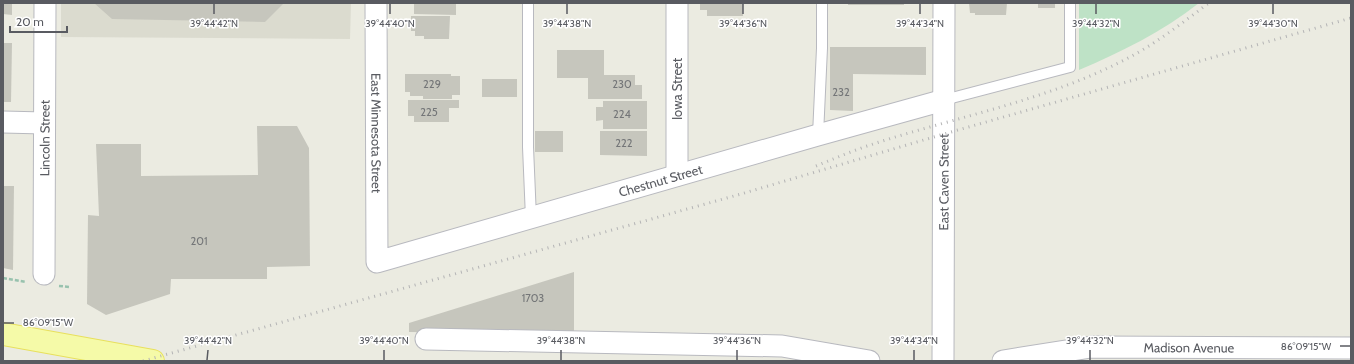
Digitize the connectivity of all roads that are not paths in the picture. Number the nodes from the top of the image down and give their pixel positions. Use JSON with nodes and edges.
{"nodes":[{"id":1,"x":45,"y":3,"type":"edge"},
{"id":2,"x":376,"y":3,"type":"edge"},
{"id":3,"x":528,"y":3,"type":"edge"},
{"id":4,"x":677,"y":3,"type":"edge"},
{"id":5,"x":822,"y":3,"type":"edge"},
{"id":6,"x":944,"y":3,"type":"edge"},
{"id":7,"x":1070,"y":3,"type":"edge"},
{"id":8,"x":944,"y":100,"type":"junction"},
{"id":9,"x":3,"y":122,"type":"edge"},
{"id":10,"x":44,"y":123,"type":"junction"},
{"id":11,"x":818,"y":135,"type":"junction"},
{"id":12,"x":678,"y":175,"type":"junction"},
{"id":13,"x":531,"y":218,"type":"junction"},
{"id":14,"x":377,"y":262,"type":"joint"},
{"id":15,"x":44,"y":274,"type":"dead end"},
{"id":16,"x":3,"y":334,"type":"edge"},
{"id":17,"x":426,"y":339,"type":"dead end"},
{"id":18,"x":1351,"y":348,"type":"edge"},
{"id":19,"x":153,"y":361,"type":"edge"},
{"id":20,"x":869,"y":361,"type":"edge"},
{"id":21,"x":943,"y":361,"type":"edge"},
{"id":22,"x":1004,"y":361,"type":"edge"}],
"edges":[{"from":1,"to":10,"type":"street","name":"Lincoln Street"},
{"from":2,"to":14,"type":"street","name":"East Minnesota Street"},
{"from":3,"to":13,"type":"lane"},
{"from":4,"to":12,"type":"street","name":"Iowa Street"},
{"from":5,"to":11,"type":"lane"},
{"from":6,"to":8,"type":"street","name":"East Caven Street"},
{"from":7,"to":8,"type":"lane"},
{"from":8,"to":11,"type":"street","name":"Chestnut Street"},
{"from":8,"to":21,"type":"street","name":"East Caven Street"},
{"from":9,"to":10,"type":"street"},
{"from":10,"to":15,"type":"street","name":"Lincoln Street"},
{"from":11,"to":12,"type":"street","name":"Chestnut Street"},
{"from":12,"to":13,"type":"street","name":"Chestnut Street"},
{"from":13,"to":14,"type":"street","name":"Chestnut Street"},
{"from":16,"to":19,"type":"main road"},
{"from":17,"to":20,"type":"street"},
{"from":18,"to":22,"type":"street","name":"Madison Avenue"}]}
